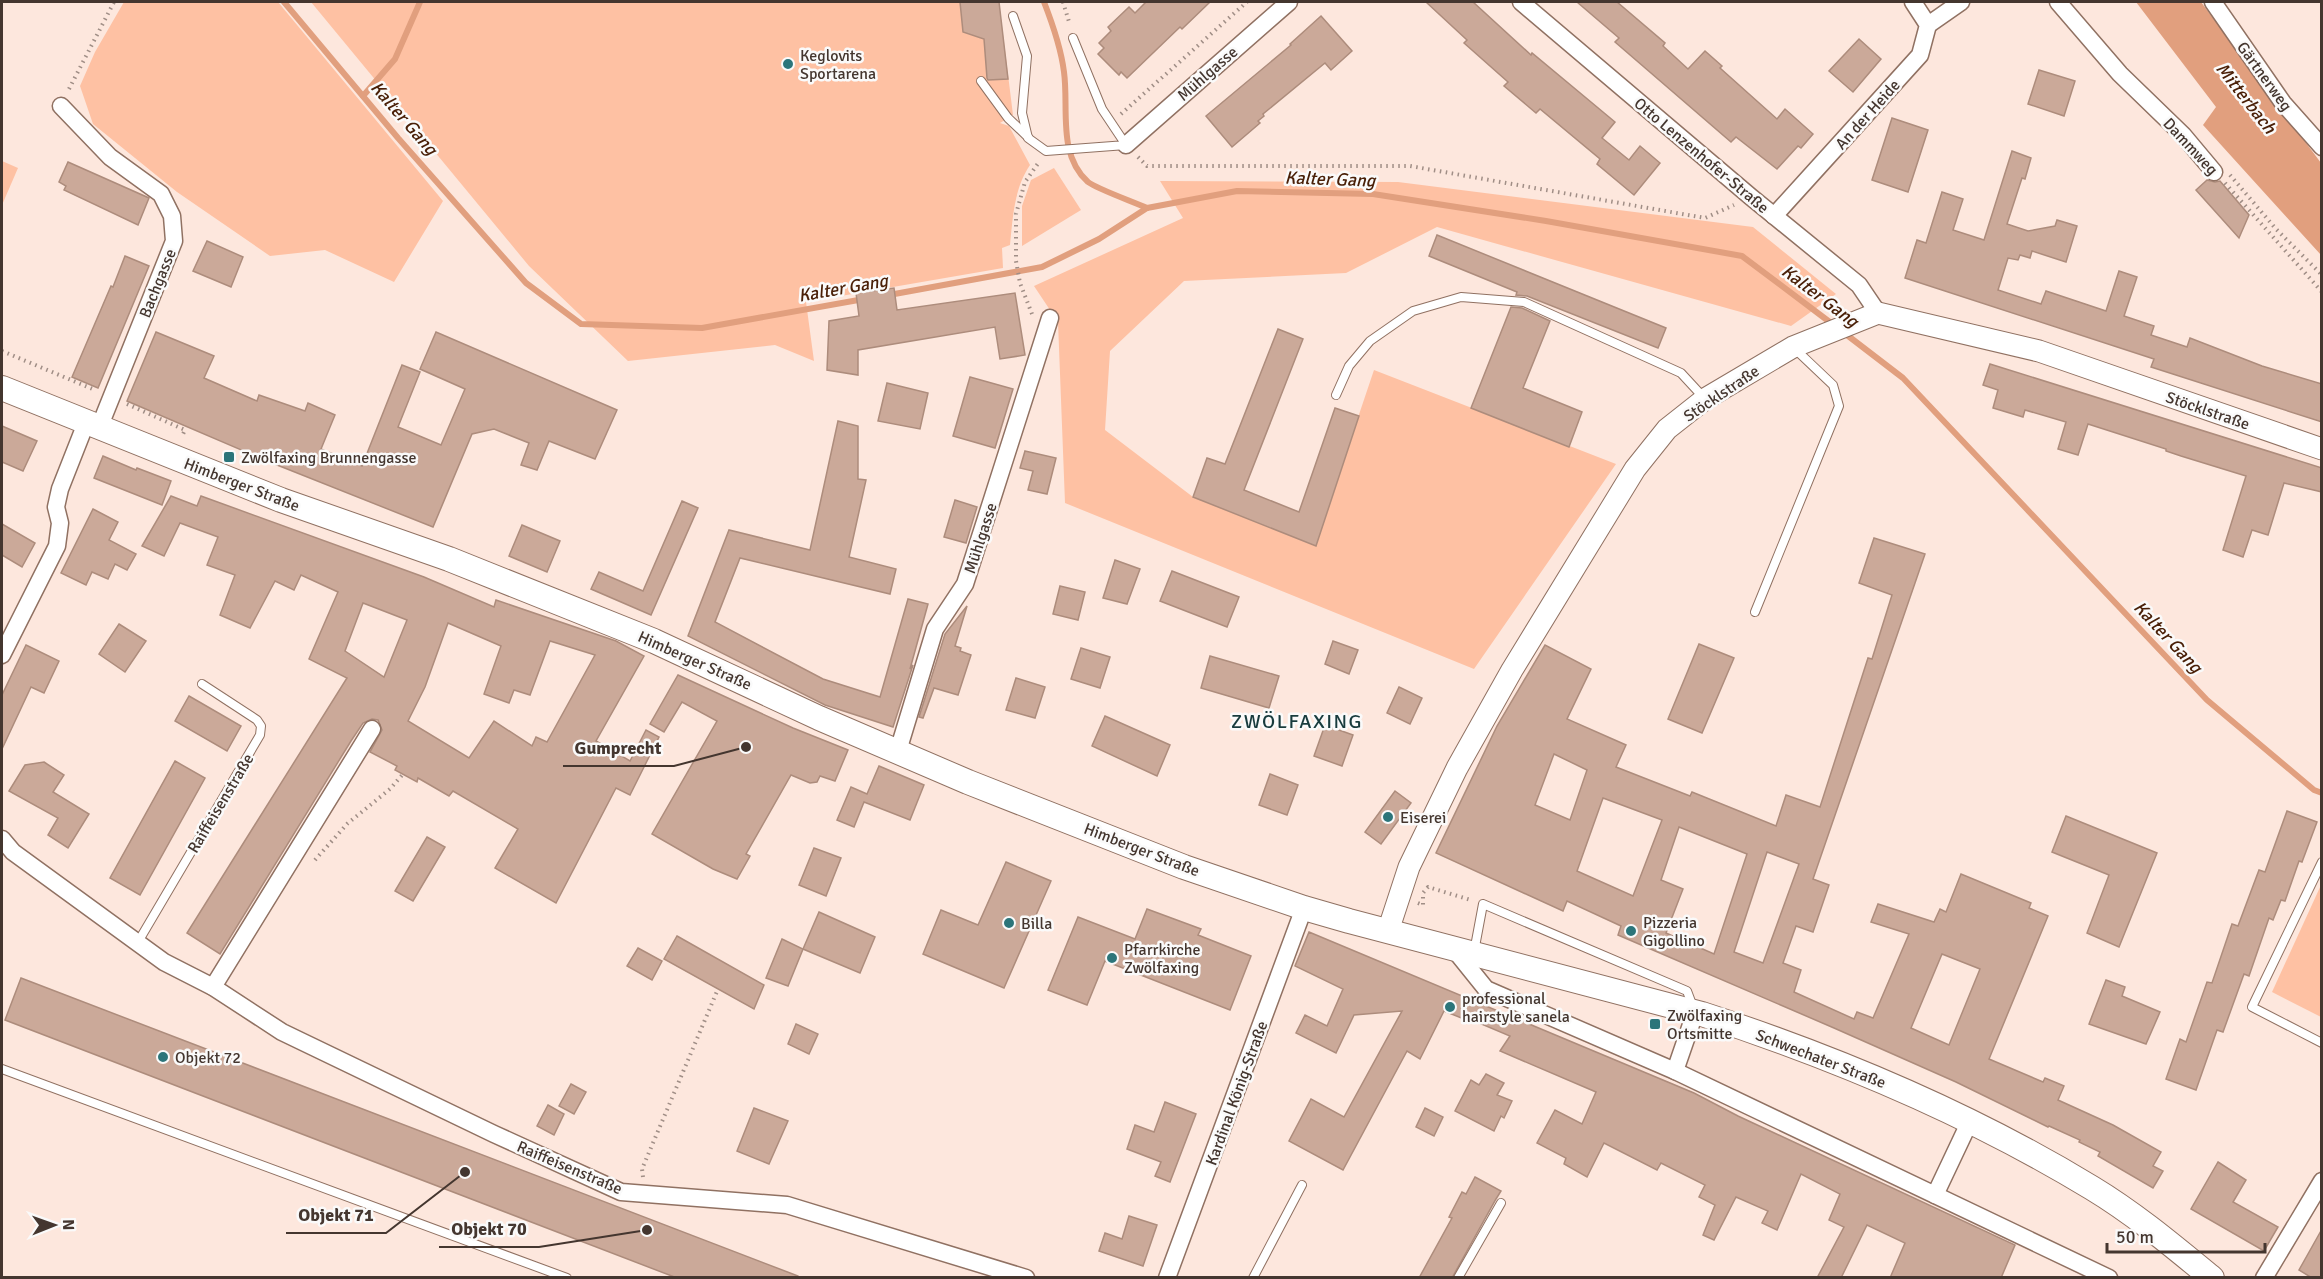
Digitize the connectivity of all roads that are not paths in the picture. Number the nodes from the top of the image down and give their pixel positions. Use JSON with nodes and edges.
{"nodes":[{"id":1,"x":1289,"y":2,"type":"edge"},
{"id":2,"x":1521,"y":2,"type":"edge"},
{"id":3,"x":1913,"y":2,"type":"edge"},
{"id":4,"x":1961,"y":2,"type":"edge"},
{"id":5,"x":2058,"y":2,"type":"edge"},
{"id":6,"x":2213,"y":2,"type":"edge"},
{"id":7,"x":1013,"y":16,"type":"dead end"},
{"id":8,"x":1928,"y":25,"type":"junction"},
{"id":9,"x":1074,"y":38,"type":"road end"},
{"id":10,"x":981,"y":81,"type":"dead end"},
{"id":11,"x":61,"y":106,"type":"road end"},
{"id":12,"x":1028,"y":138,"type":"junction"},
{"id":13,"x":1126,"y":145,"type":"junction"},
{"id":14,"x":2322,"y":147,"type":"edge"},
{"id":15,"x":2214,"y":172,"type":"road end"},
{"id":16,"x":1774,"y":216,"type":"junction"},
{"id":17,"x":1878,"y":313,"type":"junction"},
{"id":18,"x":1050,"y":318,"type":"dead end"},
{"id":19,"x":1792,"y":347,"type":"junction"},
{"id":20,"x":2,"y":388,"type":"edge"},
{"id":21,"x":1336,"y":395,"type":"dead end"},
{"id":22,"x":1705,"y":399,"type":"junction"},
{"id":23,"x":92,"y":425,"type":"junction"},
{"id":24,"x":2322,"y":449,"type":"edge"},
{"id":25,"x":1755,"y":612,"type":"dead end"},
{"id":26,"x":2,"y":655,"type":"edge"},
{"id":27,"x":202,"y":684,"type":"dead end"},
{"id":28,"x":372,"y":729,"type":"dead end"},
{"id":29,"x":898,"y":751,"type":"junction"},
{"id":30,"x":2,"y":839,"type":"edge"},
{"id":31,"x":2322,"y":862,"type":"edge"},
{"id":32,"x":1304,"y":908,"type":"junction"},
{"id":33,"x":1388,"y":931,"type":"junction"},
{"id":34,"x":138,"y":942,"type":"junction"},
{"id":35,"x":1463,"y":950,"type":"junction"},
{"id":36,"x":213,"y":987,"type":"junction"},
{"id":37,"x":1695,"y":1013,"type":"junction"},
{"id":38,"x":2322,"y":1043,"type":"edge"},
{"id":39,"x":2,"y":1069,"type":"edge"},
{"id":40,"x":1675,"y":1071,"type":"junction"},
{"id":41,"x":1970,"y":1121,"type":"junction"},
{"id":42,"x":2322,"y":1181,"type":"edge"},
{"id":43,"x":1302,"y":1185,"type":"dead end"},
{"id":44,"x":1935,"y":1195,"type":"junction"},
{"id":45,"x":1501,"y":1203,"type":"dead end"},
{"id":46,"x":567,"y":1278,"type":"edge"},
{"id":47,"x":1026,"y":1278,"type":"edge"},
{"id":48,"x":1167,"y":1278,"type":"edge"},
{"id":49,"x":1253,"y":1278,"type":"edge"},
{"id":50,"x":1458,"y":1278,"type":"edge"},
{"id":51,"x":2109,"y":1278,"type":"edge"},
{"id":52,"x":2212,"y":1278,"type":"edge"},
{"id":53,"x":2264,"y":1278,"type":"edge"}],
"edges":[{"from":1,"to":13,"type":"street","name":"Mühlgasse"},
{"from":2,"to":16,"type":"street","name":"Otto Lenzenhofer-Straße"},
{"from":3,"to":8,"type":"street"},
{"from":4,"to":8,"type":"street"},
{"from":5,"to":15,"type":"street","name":"Dammweg"},
{"from":6,"to":14,"type":"street","name":"Gärtnerweg"},
{"from":7,"to":12,"type":"lane"},
{"from":8,"to":16,"type":"street","name":"An der Heide"},
{"from":9,"to":13,"type":"lane"},
{"from":10,"to":12,"type":"lane"},
{"from":11,"to":23,"type":"street","name":"Bachgasse"},
{"from":12,"to":13,"type":"lane"},
{"from":16,"to":17,"type":"street","name":"Otto Lenzenhofer-Straße"},
{"from":17,"to":19,"type":"street","name":"Stöcklstraße"},
{"from":17,"to":24,"type":"street","name":"Stöcklstraße"},
{"from":18,"to":29,"type":"street","name":"Mühlgasse"},
{"from":19,"to":22,"type":"street","name":"Stöcklstraße"},
{"from":19,"to":25,"type":"lane"},
{"from":20,"to":23,"type":"main road","name":"Himberger Straße"},
{"from":21,"to":22,"type":"lane"},
{"from":22,"to":33,"type":"street","name":"Stöcklstraße"},
{"from":23,"to":26,"type":"street","name":"Bachgasse"},
{"from":23,"to":29,"type":"main road","name":"Himberger Straße"},
{"from":27,"to":34,"type":"lane","name":"Raiffeisenstraße"},
{"from":28,"to":36,"type":"street"},
{"from":29,"to":32,"type":"main road","name":"Himberger Straße"},
{"from":30,"to":34,"type":"street","name":"Raiffeisenstraße"},
{"from":31,"to":38,"type":"lane"},
{"from":32,"to":33,"type":"main road","name":"Himberger Straße"},
{"from":32,"to":48,"type":"street","name":"Kardinal König-Straße"},
{"from":33,"to":35,"type":"main road","name":"Schwechater Straße"},
{"from":34,"to":36,"type":"street","name":"Raiffeisenstraße"},
{"from":35,"to":37,"type":"main road","name":"Schwechater Straße"},
{"from":35,"to":37,"type":"lane"},
{"from":35,"to":40,"type":"street"},
{"from":36,"to":47,"type":"street","name":"Raiffeisenstraße"},
{"from":37,"to":40,"type":"street"},
{"from":37,"to":41,"type":"main road","name":"Schwechater Straße"},
{"from":39,"to":46,"type":"lane"},
{"from":40,"to":44,"type":"street"},
{"from":41,"to":44,"type":"street"},
{"from":41,"to":52,"type":"main road","name":"Schwechater Straße"},
{"from":42,"to":53,"type":"street"},
{"from":43,"to":49,"type":"lane"},
{"from":44,"to":51,"type":"street"},
{"from":45,"to":50,"type":"lane"}]}
